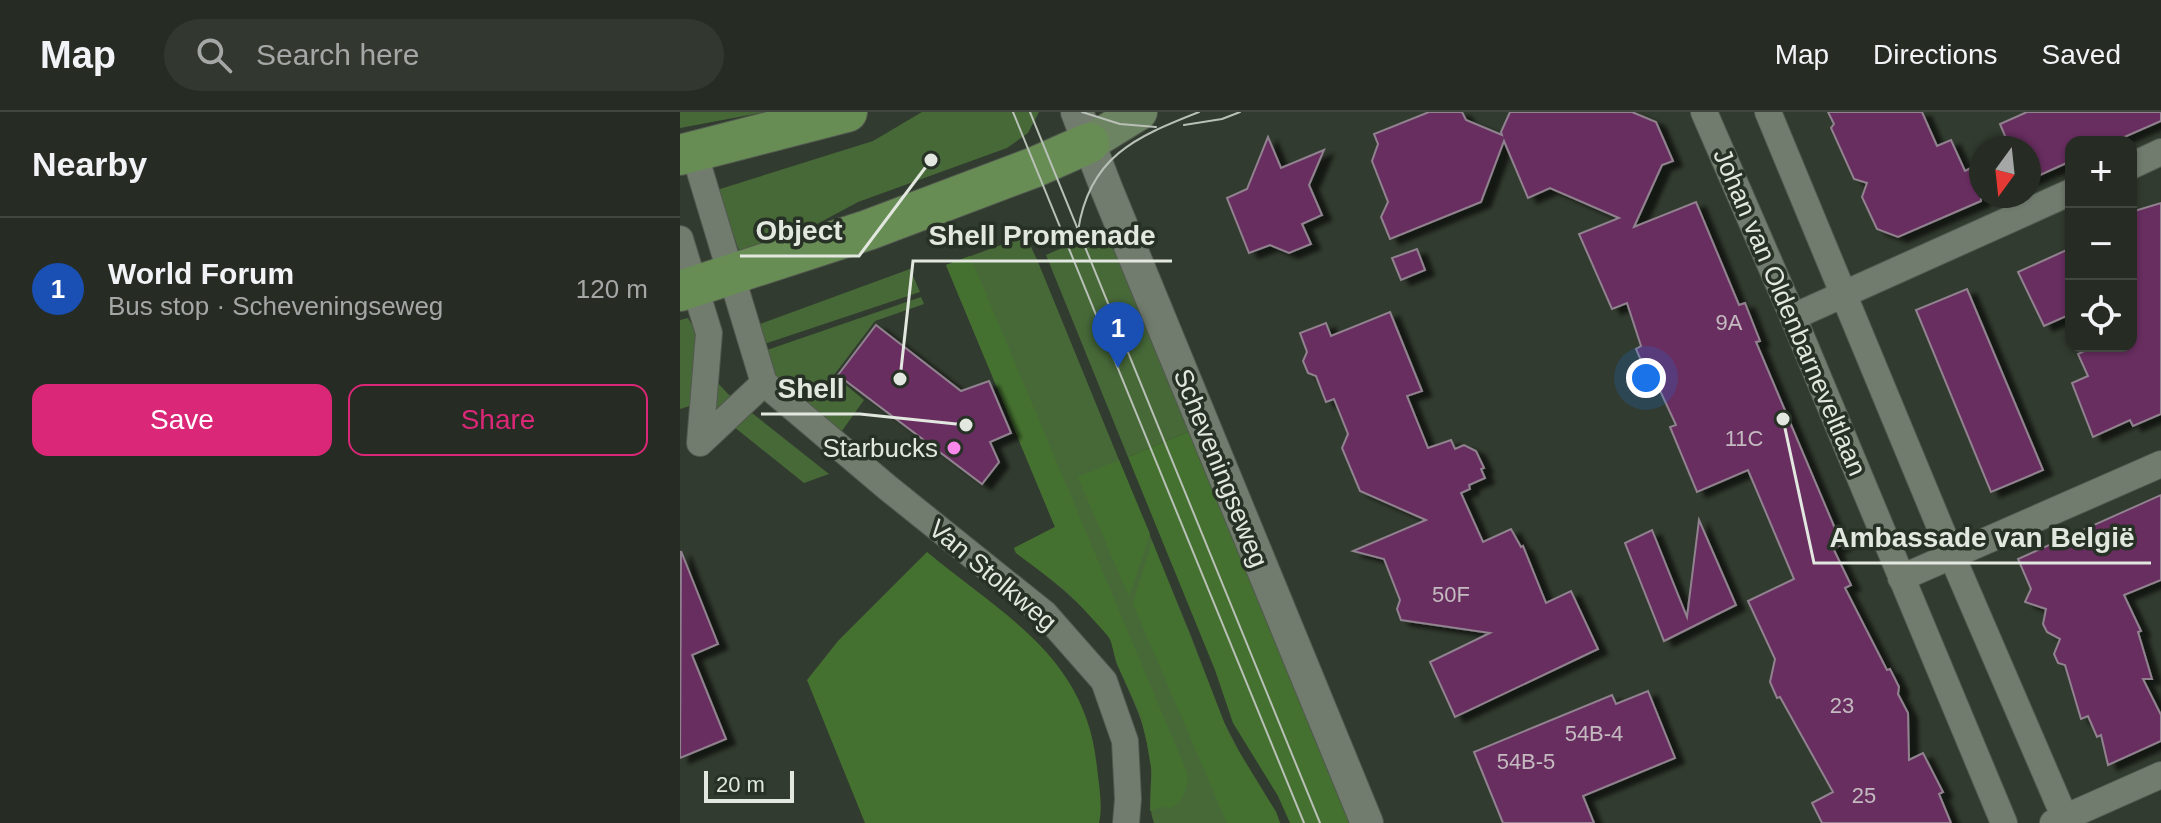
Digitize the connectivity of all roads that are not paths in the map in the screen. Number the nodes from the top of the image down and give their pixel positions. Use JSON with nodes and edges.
{"nodes":[{"id":1,"x":847,"y":112,"type":"edge"},
{"id":2,"x":1139,"y":112,"type":"edge"},
{"id":3,"x":1704,"y":112,"type":"edge"},
{"id":4,"x":1768,"y":112,"type":"edge"},
{"id":5,"x":1083,"y":127,"type":"edge"},
{"id":6,"x":2161,"y":152,"type":"edge"},
{"id":7,"x":687,"y":154,"type":"edge"},
{"id":8,"x":2137,"y":163,"type":"edge"},
{"id":9,"x":2065,"y":195,"type":"edge"},
{"id":10,"x":680,"y":239,"type":"edge"},
{"id":11,"x":702,"y":284,"type":"edge"},
{"id":12,"x":1845,"y":293,"type":"junction"},
{"id":13,"x":1793,"y":317,"type":"junction"},
{"id":14,"x":764,"y":383,"type":"junction"},
{"id":15,"x":2161,"y":464,"type":"edge"},
{"id":16,"x":1952,"y":556,"type":"junction"},
{"id":17,"x":1901,"y":578,"type":"junction"},
{"id":18,"x":2161,"y":775,"type":"edge"},
{"id":19,"x":2061,"y":821,"type":"edge"},
{"id":20,"x":1126,"y":823,"type":"edge"},
{"id":21,"x":1367,"y":823,"type":"edge"},
{"id":22,"x":2004,"y":823,"type":"edge"}],
"edges":[{"from":1,"to":7,"type":"main road"},
{"from":2,"to":5,"type":"main road"},
{"from":3,"to":13,"type":"street","name":"Johan van Oldenbarneveltlaan"},
{"from":4,"to":12,"type":"street"},
{"from":5,"to":11,"type":"main road"},
{"from":5,"to":21,"type":"street","name":"Scheveningseweg"},
{"from":6,"to":8,"type":"street"},
{"from":7,"to":11,"type":"street"},
{"from":9,"to":12,"type":"street"},
{"from":10,"to":11,"type":"street"},
{"from":11,"to":14,"type":"street"},
{"from":11,"to":14,"type":"street"},
{"from":12,"to":13,"type":"street"},
{"from":12,"to":16,"type":"street"},
{"from":13,"to":17,"type":"street","name":"Johan van Oldenbarneveltlaan"},
{"from":14,"to":20,"type":"street","name":"Van Stolkweg"},
{"from":15,"to":16,"type":"street"},
{"from":16,"to":17,"type":"street"},
{"from":16,"to":19,"type":"street"},
{"from":17,"to":22,"type":"street","name":"Johan van Oldenbarneveltlaan"},
{"from":18,"to":19,"type":"street"}]}
